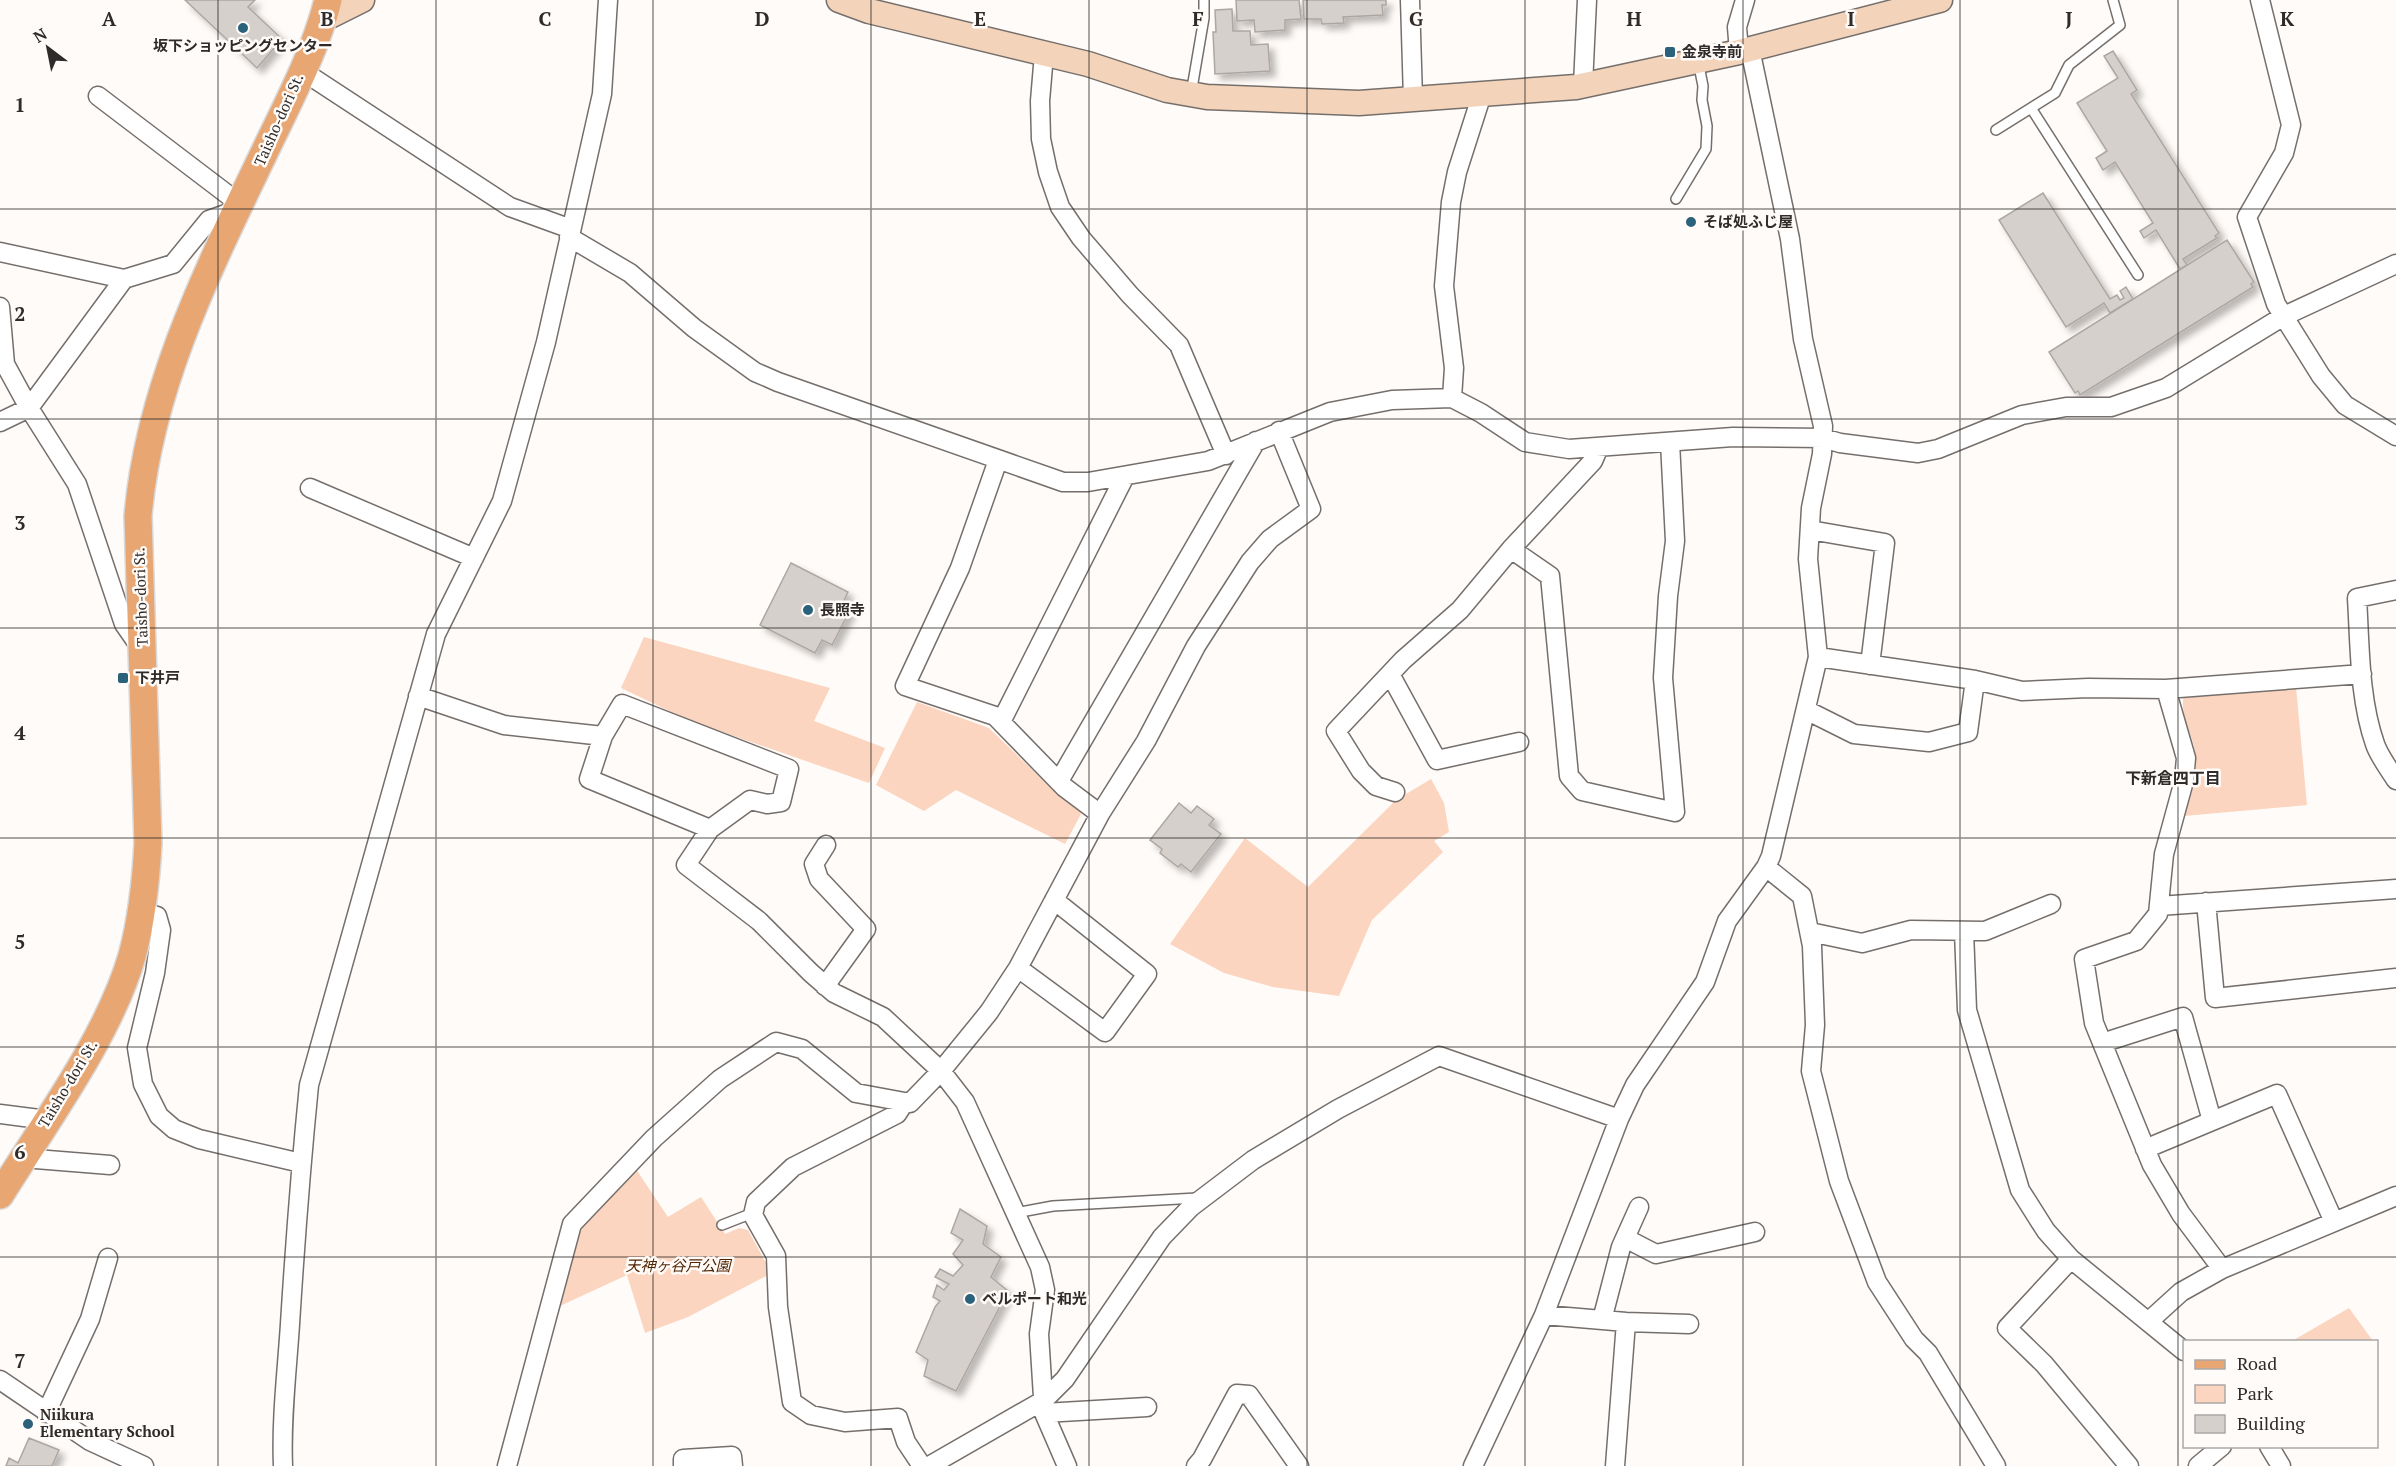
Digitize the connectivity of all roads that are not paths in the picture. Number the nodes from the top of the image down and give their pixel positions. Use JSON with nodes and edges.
{"nodes":[{"id":1,"x":362,"y":0,"type":"edge"},
{"id":2,"x":608,"y":0,"type":"edge"},
{"id":3,"x":839,"y":0,"type":"edge"},
{"id":4,"x":1204,"y":0,"type":"edge"},
{"id":5,"x":1410,"y":0,"type":"edge"},
{"id":6,"x":1587,"y":0,"type":"edge"},
{"id":7,"x":1940,"y":0,"type":"edge"},
{"id":8,"x":2113,"y":0,"type":"edge"},
{"id":9,"x":2260,"y":0,"type":"edge"},
{"id":10,"x":1744,"y":1,"type":"edge"},
{"id":11,"x":326,"y":9,"type":"edge"},
{"id":12,"x":1744,"y":51,"type":"junction"},
{"id":13,"x":1044,"y":54,"type":"junction"},
{"id":14,"x":1698,"y":61,"type":"junction"},
{"id":15,"x":302,"y":70,"type":"junction"},
{"id":16,"x":1583,"y":85,"type":"junction"},
{"id":17,"x":1191,"y":94,"type":"junction"},
{"id":18,"x":1482,"y":94,"type":"junction"},
{"id":19,"x":98,"y":96,"type":"dead end"},
{"id":20,"x":1413,"y":99,"type":"junction"},
{"id":21,"x":2031,"y":108,"type":"junction"},
{"id":22,"x":1996,"y":130,"type":"dead end"},
{"id":23,"x":1676,"y":199,"type":"dead end"},
{"id":24,"x":238,"y":207,"type":"junction"},
{"id":25,"x":570,"y":233,"type":"junction"},
{"id":26,"x":0,"y":252,"type":"edge"},
{"id":27,"x":2396,"y":264,"type":"edge"},
{"id":28,"x":2138,"y":275,"type":"dead end"},
{"id":29,"x":124,"y":279,"type":"junction"},
{"id":30,"x":0,"y":307,"type":"edge"},
{"id":31,"x":2284,"y":316,"type":"junction"},
{"id":32,"x":1452,"y":398,"type":"junction"},
{"id":33,"x":29,"y":408,"type":"junction"},
{"id":34,"x":0,"y":422,"type":"edge"},
{"id":35,"x":1279,"y":431,"type":"junction"},
{"id":36,"x":2396,"y":436,"type":"edge"},
{"id":37,"x":1823,"y":438,"type":"junction"},
{"id":38,"x":1256,"y":441,"type":"junction"},
{"id":39,"x":1670,"y":442,"type":"junction"},
{"id":40,"x":1599,"y":447,"type":"junction"},
{"id":41,"x":1227,"y":455,"type":"junction"},
{"id":42,"x":998,"y":460,"type":"junction"},
{"id":43,"x":1125,"y":476,"type":"junction"},
{"id":44,"x":310,"y":488,"type":"dead end"},
{"id":45,"x":1809,"y":530,"type":"junction"},
{"id":46,"x":1511,"y":549,"type":"junction"},
{"id":47,"x":474,"y":558,"type":"junction"},
{"id":48,"x":2396,"y":590,"type":"edge"},
{"id":49,"x":143,"y":651,"type":"junction"},
{"id":50,"x":1818,"y":657,"type":"junction"},
{"id":51,"x":1870,"y":665,"type":"junction"},
{"id":52,"x":1390,"y":674,"type":"junction"},
{"id":53,"x":2362,"y":674,"type":"junction"},
{"id":54,"x":1975,"y":680,"type":"junction"},
{"id":55,"x":2166,"y":688,"type":"junction"},
{"id":56,"x":418,"y":696,"type":"junction"},
{"id":57,"x":1806,"y":710,"type":"junction"},
{"id":58,"x":1001,"y":722,"type":"junction"},
{"id":59,"x":603,"y":736,"type":"junction"},
{"id":60,"x":1519,"y":742,"type":"dead end"},
{"id":61,"x":2393,"y":771,"type":"edge"},
{"id":62,"x":1059,"y":782,"type":"junction"},
{"id":63,"x":1395,"y":792,"type":"dead end"},
{"id":64,"x":1100,"y":814,"type":"junction"},
{"id":65,"x":710,"y":829,"type":"junction"},
{"id":66,"x":826,"y":845,"type":"dead end"},
{"id":67,"x":1766,"y":867,"type":"junction"},
{"id":68,"x":2396,"y":889,"type":"edge"},
{"id":69,"x":1054,"y":900,"type":"junction"},
{"id":70,"x":2206,"y":902,"type":"junction"},
{"id":71,"x":2050,"y":904,"type":"dead end"},
{"id":72,"x":2159,"y":906,"type":"junction"},
{"id":73,"x":141,"y":911,"type":"junction"},
{"id":74,"x":1964,"y":931,"type":"junction"},
{"id":75,"x":1810,"y":932,"type":"junction"},
{"id":76,"x":1018,"y":968,"type":"junction"},
{"id":77,"x":2396,"y":978,"type":"edge"},
{"id":78,"x":825,"y":986,"type":"junction"},
{"id":79,"x":2102,"y":1043,"type":"junction"},
{"id":80,"x":941,"y":1071,"type":"junction"},
{"id":81,"x":904,"y":1103,"type":"junction"},
{"id":82,"x":0,"y":1114,"type":"edge"},
{"id":83,"x":1619,"y":1119,"type":"junction"},
{"id":84,"x":47,"y":1120,"type":"junction"},
{"id":85,"x":2212,"y":1121,"type":"junction"},
{"id":86,"x":2145,"y":1149,"type":"junction"},
{"id":87,"x":23,"y":1158,"type":"junction"},
{"id":88,"x":301,"y":1163,"type":"junction"},
{"id":89,"x":110,"y":1165,"type":"dead end"},
{"id":90,"x":0,"y":1195,"type":"edge"},
{"id":91,"x":2396,"y":1196,"type":"edge"},
{"id":92,"x":1203,"y":1198,"type":"junction"},
{"id":93,"x":1639,"y":1207,"type":"dead end"},
{"id":94,"x":1014,"y":1213,"type":"junction"},
{"id":95,"x":753,"y":1215,"type":"junction"},
{"id":96,"x":2334,"y":1222,"type":"junction"},
{"id":97,"x":722,"y":1225,"type":"dead end"},
{"id":98,"x":1755,"y":1232,"type":"dead end"},
{"id":99,"x":1625,"y":1238,"type":"junction"},
{"id":100,"x":108,"y":1258,"type":"dead end"},
{"id":101,"x":2071,"y":1259,"type":"junction"},
{"id":102,"x":2222,"y":1269,"type":"junction"},
{"id":103,"x":1544,"y":1315,"type":"junction"},
{"id":104,"x":1602,"y":1320,"type":"junction"},
{"id":105,"x":1626,"y":1322,"type":"junction"},
{"id":106,"x":2148,"y":1322,"type":"junction"},
{"id":107,"x":1689,"y":1324,"type":"dead end"},
{"id":108,"x":2183,"y":1350,"type":"edge"},
{"id":109,"x":0,"y":1380,"type":"edge"},
{"id":110,"x":1044,"y":1407,"type":"junction"},
{"id":111,"x":1147,"y":1407,"type":"dead end"},
{"id":112,"x":46,"y":1413,"type":"junction"},
{"id":113,"x":2220,"y":1448,"type":"edge"},
{"id":114,"x":2270,"y":1448,"type":"edge"},
{"id":115,"x":144,"y":1466,"type":"edge"},
{"id":116,"x":283,"y":1466,"type":"edge"},
{"id":117,"x":507,"y":1466,"type":"edge"},
{"id":118,"x":683,"y":1466,"type":"edge"},
{"id":119,"x":733,"y":1466,"type":"edge"},
{"id":120,"x":922,"y":1466,"type":"edge"},
{"id":121,"x":929,"y":1466,"type":"edge"},
{"id":122,"x":1067,"y":1466,"type":"edge"},
{"id":123,"x":1196,"y":1466,"type":"edge"},
{"id":124,"x":1299,"y":1466,"type":"edge"},
{"id":125,"x":1473,"y":1466,"type":"edge"},
{"id":126,"x":1615,"y":1466,"type":"edge"},
{"id":127,"x":1996,"y":1466,"type":"edge"},
{"id":128,"x":2129,"y":1466,"type":"edge"},
{"id":129,"x":2198,"y":1466,"type":"edge"},
{"id":130,"x":2281,"y":1466,"type":"edge"}],
"edges":[{"from":1,"to":11,"type":"street"},
{"from":2,"to":25,"type":"street"},
{"from":3,"to":13,"type":"street"},
{"from":4,"to":17,"type":"lane"},
{"from":5,"to":20,"type":"street"},
{"from":6,"to":16,"type":"street"},
{"from":7,"to":12,"type":"street"},
{"from":8,"to":21,"type":"lane"},
{"from":9,"to":31,"type":"street"},
{"from":10,"to":12,"type":"street"},
{"from":11,"to":15,"type":"main road","name":"Taisho-dori St."},
{"from":12,"to":14,"type":"street"},
{"from":12,"to":37,"type":"street"},
{"from":13,"to":17,"type":"street"},
{"from":13,"to":41,"type":"street"},
{"from":14,"to":16,"type":"street"},
{"from":14,"to":23,"type":"lane"},
{"from":15,"to":24,"type":"main road","name":"Taisho-dori St."},
{"from":15,"to":25,"type":"street"},
{"from":16,"to":18,"type":"street"},
{"from":17,"to":20,"type":"street"},
{"from":18,"to":20,"type":"street"},
{"from":18,"to":32,"type":"street"},
{"from":19,"to":24,"type":"street"},
{"from":21,"to":22,"type":"lane"},
{"from":21,"to":28,"type":"lane"},
{"from":24,"to":29,"type":"street"},
{"from":24,"to":49,"type":"main road","name":"Taisho-dori St."},
{"from":25,"to":42,"type":"street"},
{"from":25,"to":47,"type":"street"},
{"from":26,"to":29,"type":"street"},
{"from":27,"to":31,"type":"street"},
{"from":29,"to":33,"type":"street"},
{"from":30,"to":33,"type":"street"},
{"from":31,"to":36,"type":"street"},
{"from":31,"to":37,"type":"street"},
{"from":32,"to":35,"type":"street"},
{"from":32,"to":40,"type":"street"},
{"from":33,"to":34,"type":"street"},
{"from":33,"to":49,"type":"street"},
{"from":35,"to":38,"type":"street"},
{"from":35,"to":64,"type":"street"},
{"from":37,"to":39,"type":"street"},
{"from":37,"to":45,"type":"street"},
{"from":38,"to":41,"type":"street"},
{"from":38,"to":62,"type":"street"},
{"from":39,"to":40,"type":"street"},
{"from":39,"to":46,"type":"street"},
{"from":40,"to":46,"type":"street"},
{"from":41,"to":43,"type":"street"},
{"from":42,"to":43,"type":"street"},
{"from":42,"to":58,"type":"street"},
{"from":43,"to":58,"type":"street"},
{"from":44,"to":47,"type":"street"},
{"from":45,"to":50,"type":"street"},
{"from":45,"to":51,"type":"street"},
{"from":46,"to":52,"type":"street"},
{"from":47,"to":56,"type":"street"},
{"from":48,"to":53,"type":"street"},
{"from":49,"to":73,"type":"main road","name":"Taisho-dori St."},
{"from":50,"to":51,"type":"street"},
{"from":50,"to":57,"type":"street"},
{"from":51,"to":54,"type":"street"},
{"from":52,"to":60,"type":"street"},
{"from":52,"to":63,"type":"street"},
{"from":53,"to":55,"type":"street"},
{"from":53,"to":61,"type":"street"},
{"from":54,"to":55,"type":"street"},
{"from":54,"to":57,"type":"street"},
{"from":55,"to":72,"type":"street"},
{"from":56,"to":59,"type":"street"},
{"from":56,"to":88,"type":"street"},
{"from":57,"to":67,"type":"street"},
{"from":58,"to":62,"type":"street"},
{"from":59,"to":65,"type":"street"},
{"from":59,"to":65,"type":"street"},
{"from":62,"to":64,"type":"street"},
{"from":64,"to":69,"type":"street"},
{"from":65,"to":78,"type":"street"},
{"from":66,"to":78,"type":"street"},
{"from":67,"to":75,"type":"street"},
{"from":67,"to":83,"type":"street"},
{"from":68,"to":70,"type":"street"},
{"from":69,"to":76,"type":"street"},
{"from":69,"to":76,"type":"street"},
{"from":70,"to":72,"type":"street"},
{"from":70,"to":77,"type":"street"},
{"from":71,"to":74,"type":"street"},
{"from":72,"to":79,"type":"street"},
{"from":73,"to":84,"type":"main road","name":"Taisho-dori St."},
{"from":73,"to":88,"type":"street"},
{"from":74,"to":75,"type":"street"},
{"from":74,"to":101,"type":"street"},
{"from":75,"to":127,"type":"street"},
{"from":76,"to":80,"type":"street"},
{"from":78,"to":80,"type":"street"},
{"from":79,"to":85,"type":"street"},
{"from":79,"to":86,"type":"street"},
{"from":80,"to":81,"type":"street"},
{"from":80,"to":94,"type":"street"},
{"from":81,"to":95,"type":"street"},
{"from":81,"to":117,"type":"street"},
{"from":82,"to":84,"type":"street"},
{"from":83,"to":92,"type":"street"},
{"from":83,"to":103,"type":"street"},
{"from":84,"to":87,"type":"main road","name":"Taisho-dori St."},
{"from":85,"to":86,"type":"street"},
{"from":85,"to":96,"type":"street"},
{"from":86,"to":102,"type":"street"},
{"from":87,"to":89,"type":"street"},
{"from":87,"to":90,"type":"main road","name":"Taisho-dori St."},
{"from":88,"to":116,"type":"street"},
{"from":91,"to":96,"type":"street"},
{"from":92,"to":94,"type":"lane"},
{"from":92,"to":110,"type":"street"},
{"from":93,"to":99,"type":"street"},
{"from":94,"to":110,"type":"street"},
{"from":95,"to":97,"type":"lane"},
{"from":95,"to":120,"type":"street"},
{"from":96,"to":102,"type":"street"},
{"from":98,"to":99,"type":"street"},
{"from":99,"to":104,"type":"street"},
{"from":100,"to":112,"type":"street"},
{"from":101,"to":106,"type":"street"},
{"from":101,"to":128,"type":"street"},
{"from":102,"to":106,"type":"street"},
{"from":103,"to":104,"type":"street"},
{"from":103,"to":125,"type":"street"},
{"from":104,"to":105,"type":"street"},
{"from":105,"to":107,"type":"street"},
{"from":105,"to":126,"type":"street"},
{"from":106,"to":108,"type":"street"},
{"from":109,"to":112,"type":"street"},
{"from":110,"to":111,"type":"street"},
{"from":110,"to":121,"type":"street"},
{"from":110,"to":122,"type":"street"},
{"from":112,"to":115,"type":"street"},
{"from":113,"to":129,"type":"street"},
{"from":114,"to":130,"type":"street"},
{"from":118,"to":119,"type":"street"},
{"from":123,"to":124,"type":"street"}]}
